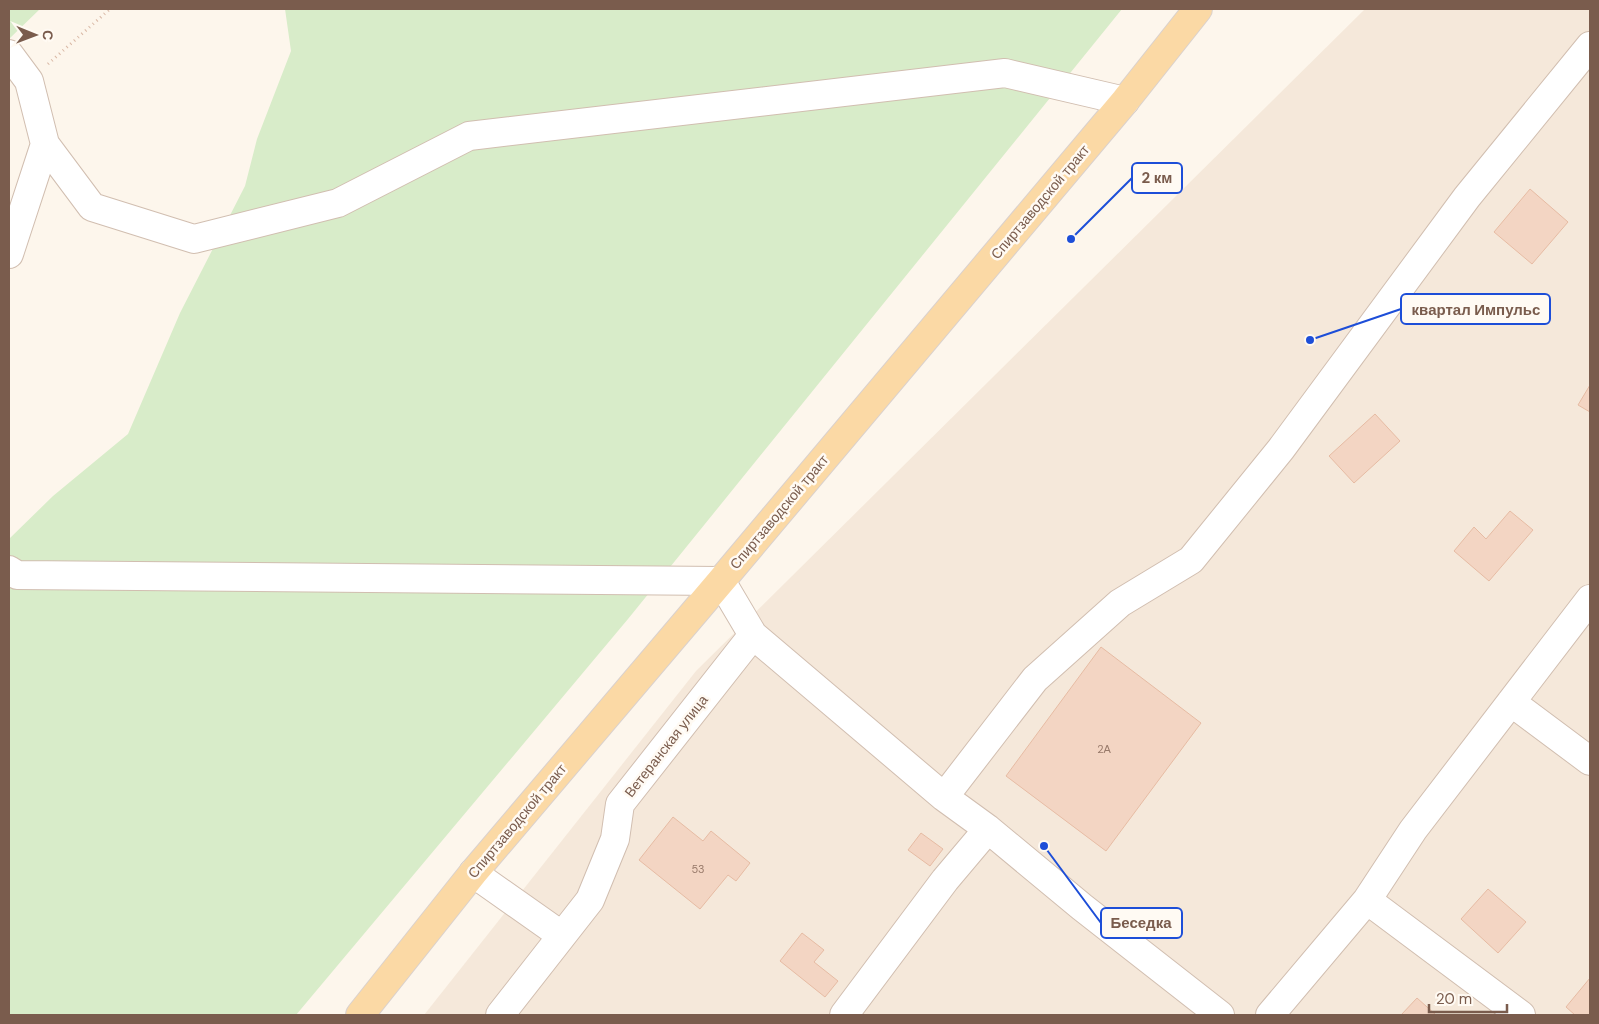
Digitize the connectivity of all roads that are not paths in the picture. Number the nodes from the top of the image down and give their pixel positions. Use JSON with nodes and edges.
{"nodes":[{"id":1,"x":1198,"y":9,"type":"edge"},
{"id":2,"x":1590,"y":46,"type":"edge"},
{"id":3,"x":9,"y":54,"type":"edge"},
{"id":4,"x":1125,"y":101,"type":"junction"},
{"id":5,"x":45,"y":144,"type":"junction"},
{"id":6,"x":9,"y":254,"type":"edge"},
{"id":7,"x":9,"y":570,"type":"edge"},
{"id":8,"x":721,"y":581,"type":"junction"},
{"id":9,"x":1590,"y":599,"type":"edge"},
{"id":10,"x":753,"y":635,"type":"junction"},
{"id":11,"x":1511,"y":702,"type":"junction"},
{"id":12,"x":1590,"y":761,"type":"edge"},
{"id":13,"x":944,"y":798,"type":"junction"},
{"id":14,"x":988,"y":829,"type":"junction"},
{"id":15,"x":473,"y":874,"type":"junction"},
{"id":16,"x":1367,"y":900,"type":"junction"},
{"id":17,"x":561,"y":935,"type":"junction"},
{"id":18,"x":360,"y":1015,"type":"edge"},
{"id":19,"x":500,"y":1015,"type":"edge"},
{"id":20,"x":844,"y":1015,"type":"edge"},
{"id":21,"x":1220,"y":1015,"type":"edge"},
{"id":22,"x":1270,"y":1015,"type":"edge"},
{"id":23,"x":1521,"y":1015,"type":"edge"}],
"edges":[{"from":1,"to":4,"type":"main road","name":"Спиртзаводской тракт"},
{"from":2,"to":13,"type":"street"},
{"from":3,"to":5,"type":"street"},
{"from":4,"to":5,"type":"street"},
{"from":4,"to":8,"type":"main road","name":"Спиртзаводской тракт"},
{"from":5,"to":6,"type":"street"},
{"from":7,"to":8,"type":"street"},
{"from":8,"to":10,"type":"street"},
{"from":8,"to":15,"type":"main road","name":"Спиртзаводской тракт"},
{"from":9,"to":11,"type":"street"},
{"from":10,"to":13,"type":"street"},
{"from":10,"to":17,"type":"street","name":"Ветеранская улица"},
{"from":11,"to":12,"type":"street"},
{"from":11,"to":16,"type":"street"},
{"from":13,"to":14,"type":"street"},
{"from":14,"to":20,"type":"street"},
{"from":14,"to":21,"type":"street"},
{"from":15,"to":17,"type":"street"},
{"from":15,"to":18,"type":"main road","name":"Спиртзаводской тракт"},
{"from":16,"to":22,"type":"street"},
{"from":16,"to":23,"type":"street"},
{"from":17,"to":19,"type":"street","name":"Ветеранская улица"}]}
